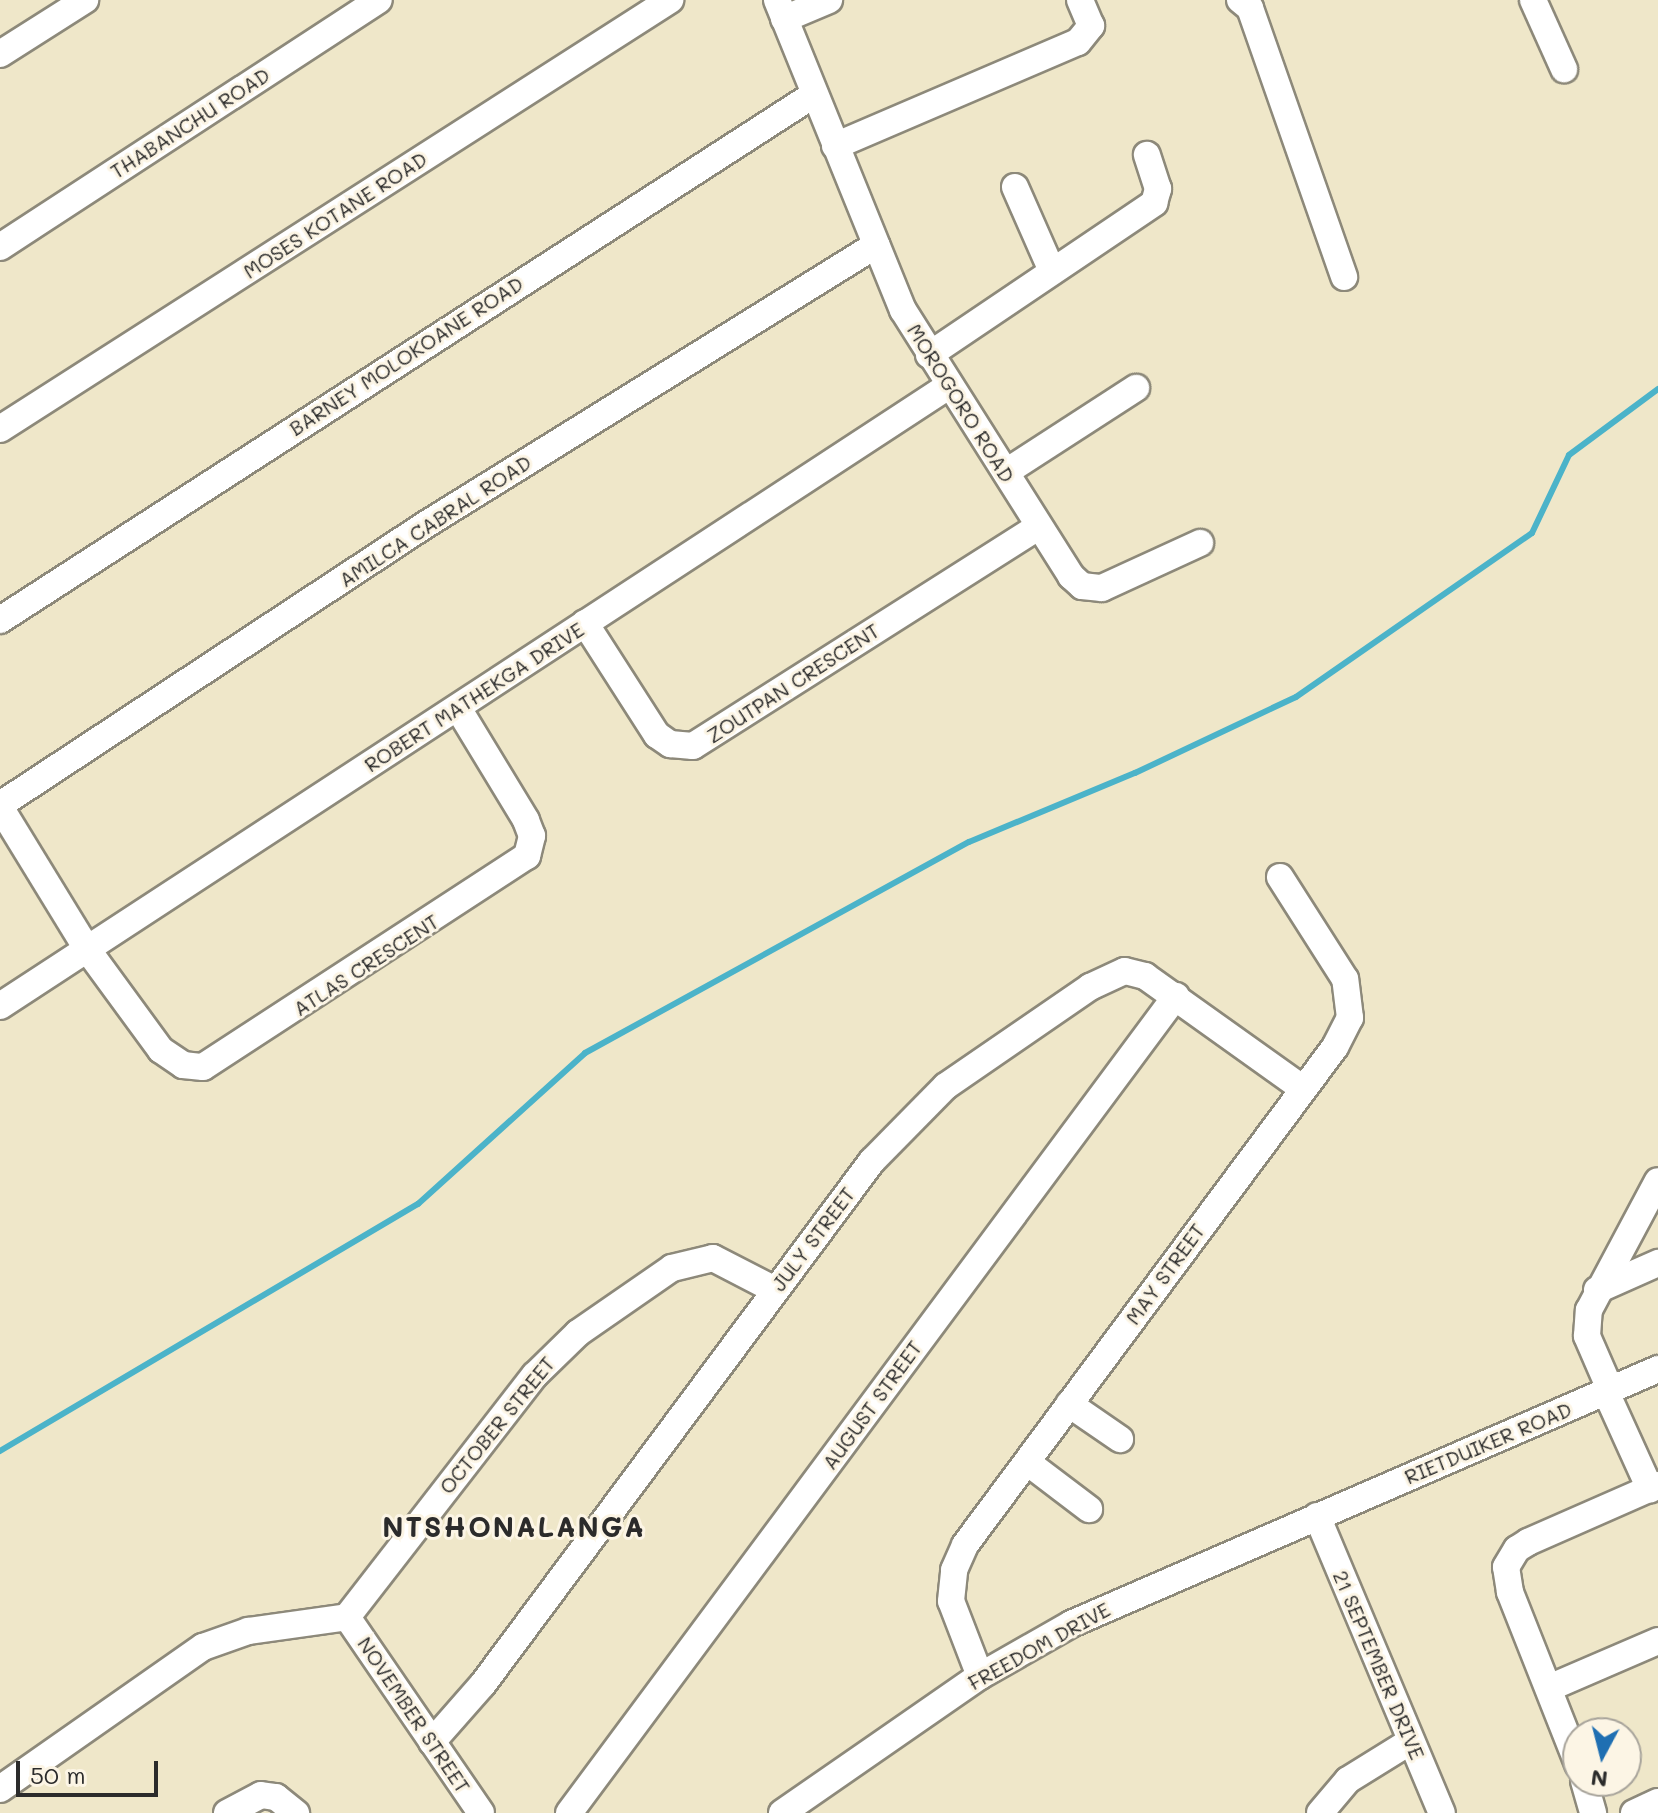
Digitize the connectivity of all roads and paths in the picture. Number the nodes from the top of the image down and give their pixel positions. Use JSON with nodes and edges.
{"nodes":[{"id":1,"x":379,"y":0,"type":"edge"},
{"id":2,"x":670,"y":0,"type":"edge"},
{"id":3,"x":829,"y":0,"type":"edge"},
{"id":4,"x":1080,"y":0,"type":"edge"},
{"id":5,"x":1533,"y":0,"type":"edge"},
{"id":6,"x":1250,"y":3,"type":"edge"},
{"id":7,"x":68,"y":4,"type":"edge"},
{"id":8,"x":780,"y":9,"type":"edge"},
{"id":9,"x":0,"y":54,"type":"edge"},
{"id":10,"x":1564,"y":69,"type":"dead end"},
{"id":11,"x":813,"y":95,"type":"junction"},
{"id":12,"x":835,"y":146,"type":"junction"},
{"id":13,"x":1147,"y":155,"type":"dead end"},
{"id":14,"x":1015,"y":187,"type":"dead end"},
{"id":15,"x":876,"y":245,"type":"junction"},
{"id":16,"x":0,"y":247,"type":"edge"},
{"id":17,"x":1052,"y":271,"type":"junction"},
{"id":18,"x":1344,"y":277,"type":"dead end"},
{"id":19,"x":929,"y":355,"type":"junction"},
{"id":20,"x":947,"y":387,"type":"junction"},
{"id":21,"x":1136,"y":388,"type":"dead end"},
{"id":22,"x":0,"y":429,"type":"edge"},
{"id":23,"x":1006,"y":472,"type":"junction"},
{"id":24,"x":1038,"y":527,"type":"junction"},
{"id":25,"x":1200,"y":543,"type":"dead end"},
{"id":26,"x":0,"y":620,"type":"edge"},
{"id":27,"x":585,"y":623,"type":"junction"},
{"id":28,"x":458,"y":708,"type":"junction"},
{"id":29,"x":0,"y":806,"type":"edge"},
{"id":30,"x":1280,"y":877,"type":"dead end"},
{"id":31,"x":87,"y":949,"type":"junction"},
{"id":32,"x":1176,"y":996,"type":"junction"},
{"id":33,"x":0,"y":1006,"type":"edge"},
{"id":34,"x":1302,"y":1088,"type":"junction"},
{"id":35,"x":1658,"y":1181,"type":"edge"},
{"id":36,"x":1658,"y":1263,"type":"edge"},
{"id":37,"x":775,"y":1290,"type":"junction"},
{"id":38,"x":1597,"y":1290,"type":"junction"},
{"id":39,"x":1658,"y":1369,"type":"edge"},
{"id":40,"x":1608,"y":1390,"type":"junction"},
{"id":41,"x":1069,"y":1404,"type":"junction"},
{"id":42,"x":1120,"y":1439,"type":"dead end"},
{"id":43,"x":1027,"y":1462,"type":"junction"},
{"id":44,"x":1654,"y":1487,"type":"edge"},
{"id":45,"x":1089,"y":1509,"type":"dead end"},
{"id":46,"x":1317,"y":1516,"type":"junction"},
{"id":47,"x":347,"y":1617,"type":"junction"},
{"id":48,"x":1658,"y":1641,"type":"edge"},
{"id":49,"x":980,"y":1676,"type":"junction"},
{"id":50,"x":1549,"y":1688,"type":"junction"},
{"id":51,"x":1562,"y":1722,"type":"edge"},
{"id":52,"x":1411,"y":1741,"type":"junction"},
{"id":53,"x":432,"y":1742,"type":"junction"},
{"id":54,"x":0,"y":1789,"type":"edge"},
{"id":55,"x":1658,"y":1802,"type":"edge"},
{"id":56,"x":788,"y":1811,"type":"edge"},
{"id":57,"x":227,"y":1813,"type":"edge"},
{"id":58,"x":296,"y":1813,"type":"edge"},
{"id":59,"x":481,"y":1813,"type":"edge"},
{"id":60,"x":569,"y":1813,"type":"edge"},
{"id":61,"x":1320,"y":1813,"type":"edge"},
{"id":62,"x":1442,"y":1813,"type":"edge"},
{"id":63,"x":1634,"y":1813,"type":"edge"}],
"edges":[{"from":1,"to":16,"type":"street","name":"THABANCHU ROAD"},
{"from":2,"to":22,"type":"street","name":"MOSES KOTANE ROAD"},
{"from":3,"to":8,"type":"street"},
{"from":4,"to":12,"type":"street"},
{"from":5,"to":10,"type":"street"},
{"from":6,"to":18,"type":"street"},
{"from":7,"to":9,"type":"street"},
{"from":8,"to":11,"type":"street","name":"MOROGORO ROAD"},
{"from":11,"to":12,"type":"street","name":"MOROGORO ROAD"},
{"from":11,"to":26,"type":"street","name":"BARNEY MOLOKOANE ROAD"},
{"from":12,"to":15,"type":"street","name":"MOROGORO ROAD"},
{"from":13,"to":17,"type":"street"},
{"from":14,"to":17,"type":"street"},
{"from":15,"to":19,"type":"street","name":"MOROGORO ROAD"},
{"from":15,"to":29,"type":"street","name":"AMILCA CABRAL ROAD"},
{"from":17,"to":19,"type":"street"},
{"from":19,"to":20,"type":"street","name":"MOROGORO ROAD"},
{"from":20,"to":23,"type":"street","name":"MOROGORO ROAD"},
{"from":20,"to":27,"type":"street","name":"ROBERT MATHEKGA DRIVE"},
{"from":21,"to":23,"type":"street"},
{"from":23,"to":24,"type":"street","name":"MOROGORO ROAD"},
{"from":24,"to":25,"type":"street","name":"MOROGORO ROAD"},
{"from":24,"to":27,"type":"street","name":"ZOUTPAN CRESCENT"},
{"from":27,"to":28,"type":"street","name":"ROBERT MATHEKGA DRIVE"},
{"from":28,"to":31,"type":"street","name":"ROBERT MATHEKGA DRIVE"},
{"from":28,"to":31,"type":"street","name":"ATLAS CRESCENT"},
{"from":29,"to":31,"type":"street","name":"ATLAS CRESCENT"},
{"from":30,"to":34,"type":"street","name":"MAY STREET"},
{"from":31,"to":33,"type":"street","name":"ROBERT MATHEKGA DRIVE"},
{"from":32,"to":34,"type":"street","name":"JULY STREET"},
{"from":32,"to":37,"type":"street","name":"JULY STREET"},
{"from":32,"to":60,"type":"street","name":"AUGUST STREET"},
{"from":34,"to":41,"type":"street","name":"MAY STREET"},
{"from":35,"to":38,"type":"street"},
{"from":36,"to":38,"type":"street"},
{"from":37,"to":47,"type":"street","name":"OCTOBER STREET"},
{"from":37,"to":53,"type":"street","name":"JULY STREET"},
{"from":38,"to":40,"type":"street"},
{"from":39,"to":40,"type":"street","name":"RIETDUIKER ROAD"},
{"from":40,"to":44,"type":"street"},
{"from":40,"to":46,"type":"street","name":"RIETDUIKER ROAD"},
{"from":41,"to":42,"type":"street"},
{"from":41,"to":43,"type":"street","name":"MAY STREET"},
{"from":43,"to":45,"type":"street"},
{"from":43,"to":49,"type":"street","name":"MAY STREET"},
{"from":44,"to":50,"type":"street"},
{"from":46,"to":49,"type":"street","name":"FREEDOM DRIVE"},
{"from":46,"to":52,"type":"street","name":"21 SEPTEMBER DRIVE"},
{"from":47,"to":53,"type":"street","name":"NOVEMBER STREET"},
{"from":47,"to":54,"type":"street"},
{"from":48,"to":50,"type":"street"},
{"from":49,"to":56,"type":"street","name":"FREEDOM DRIVE"},
{"from":50,"to":51,"type":"street"},
{"from":52,"to":61,"type":"street"},
{"from":52,"to":62,"type":"street","name":"21 SEPTEMBER DRIVE"},
{"from":53,"to":59,"type":"street","name":"NOVEMBER STREET"},
{"from":55,"to":63,"type":"street"},
{"from":57,"to":58,"type":"street"}]}
